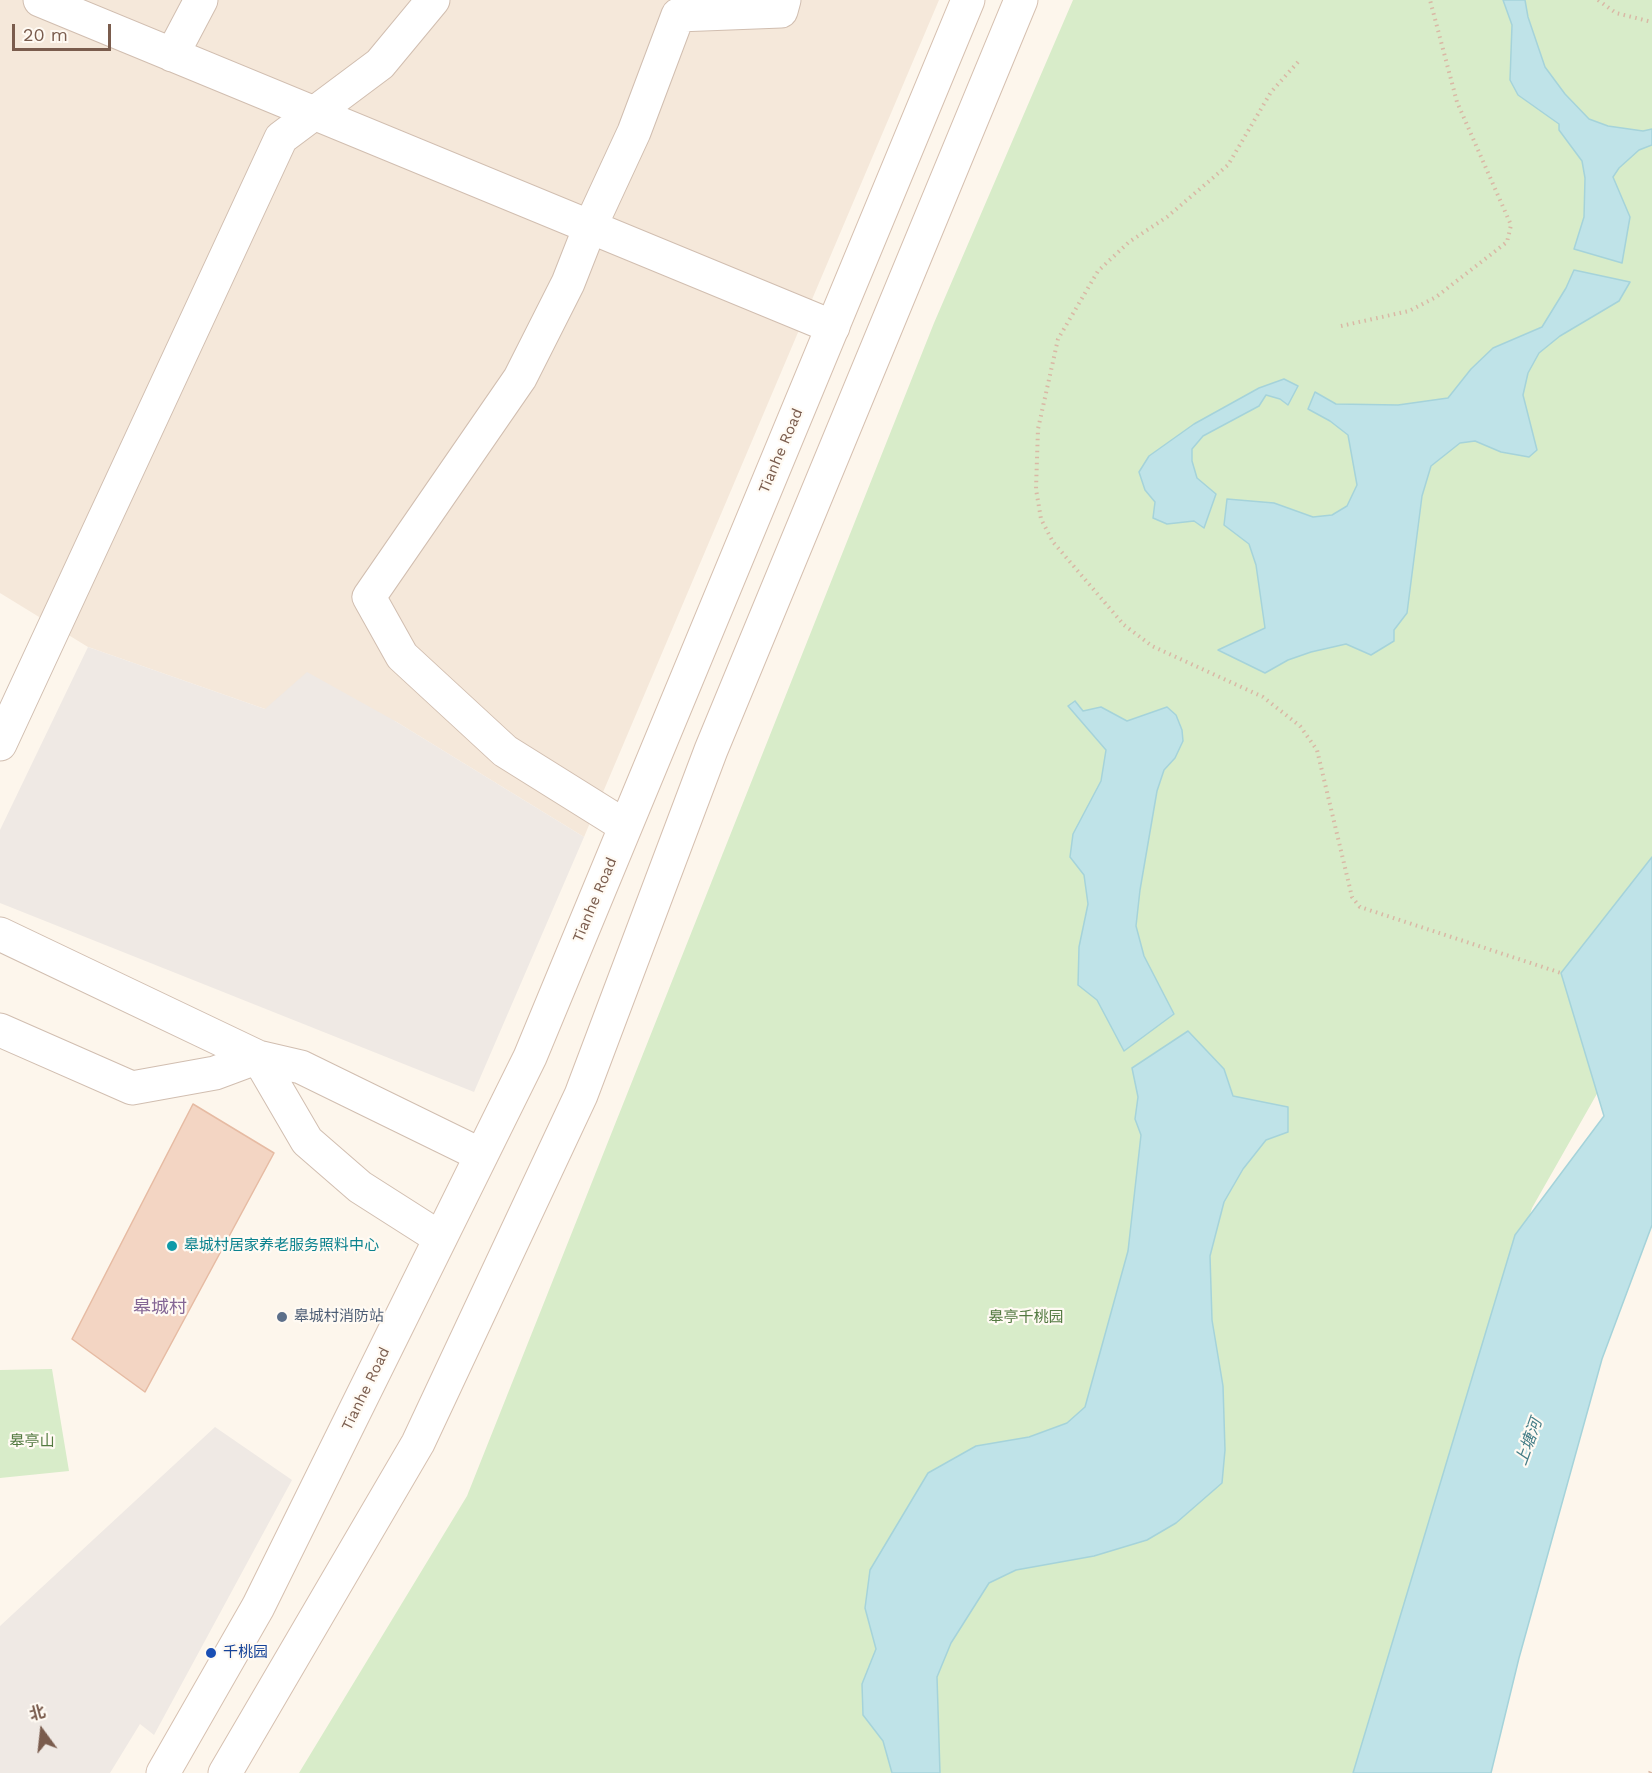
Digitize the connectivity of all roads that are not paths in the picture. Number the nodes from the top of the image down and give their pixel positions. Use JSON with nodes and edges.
{"nodes":[{"id":1,"x":40,"y":0,"type":"edge"},
{"id":2,"x":201,"y":0,"type":"edge"},
{"id":3,"x":433,"y":0,"type":"edge"},
{"id":4,"x":784,"y":0,"type":"edge"},
{"id":5,"x":968,"y":0,"type":"edge"},
{"id":6,"x":1021,"y":0,"type":"edge"},
{"id":7,"x":172,"y":55,"type":"junction"},
{"id":8,"x":314,"y":113,"type":"junction"},
{"id":9,"x":590,"y":226,"type":"junction"},
{"id":10,"x":832,"y":327,"type":"junction"},
{"id":11,"x":0,"y":744,"type":"edge"},
{"id":12,"x":625,"y":826,"type":"junction"},
{"id":13,"x":0,"y":934,"type":"edge"},
{"id":14,"x":0,"y":1030,"type":"edge"},
{"id":15,"x":258,"y":1057,"type":"junction"},
{"id":16,"x":481,"y":1155,"type":"junction"},
{"id":17,"x":440,"y":1238,"type":"junction"},
{"id":18,"x":163,"y":1773,"type":"edge"},
{"id":19,"x":225,"y":1773,"type":"edge"}],
"edges":[{"from":1,"to":7,"type":"street"},
{"from":2,"to":7,"type":"street"},
{"from":3,"to":8,"type":"street"},
{"from":4,"to":9,"type":"street"},
{"from":5,"to":10,"type":"street","name":"Tianhe Road"},
{"from":6,"to":19,"type":"street"},
{"from":7,"to":8,"type":"street"},
{"from":8,"to":9,"type":"street"},
{"from":8,"to":11,"type":"street"},
{"from":9,"to":10,"type":"street"},
{"from":9,"to":12,"type":"street"},
{"from":10,"to":12,"type":"street","name":"Tianhe Road"},
{"from":12,"to":16,"type":"street","name":"Tianhe Road"},
{"from":13,"to":15,"type":"street"},
{"from":14,"to":15,"type":"street"},
{"from":15,"to":16,"type":"street"},
{"from":15,"to":17,"type":"street"},
{"from":16,"to":17,"type":"street","name":"Tianhe Road"},
{"from":17,"to":18,"type":"street","name":"Tianhe Road"}]}
